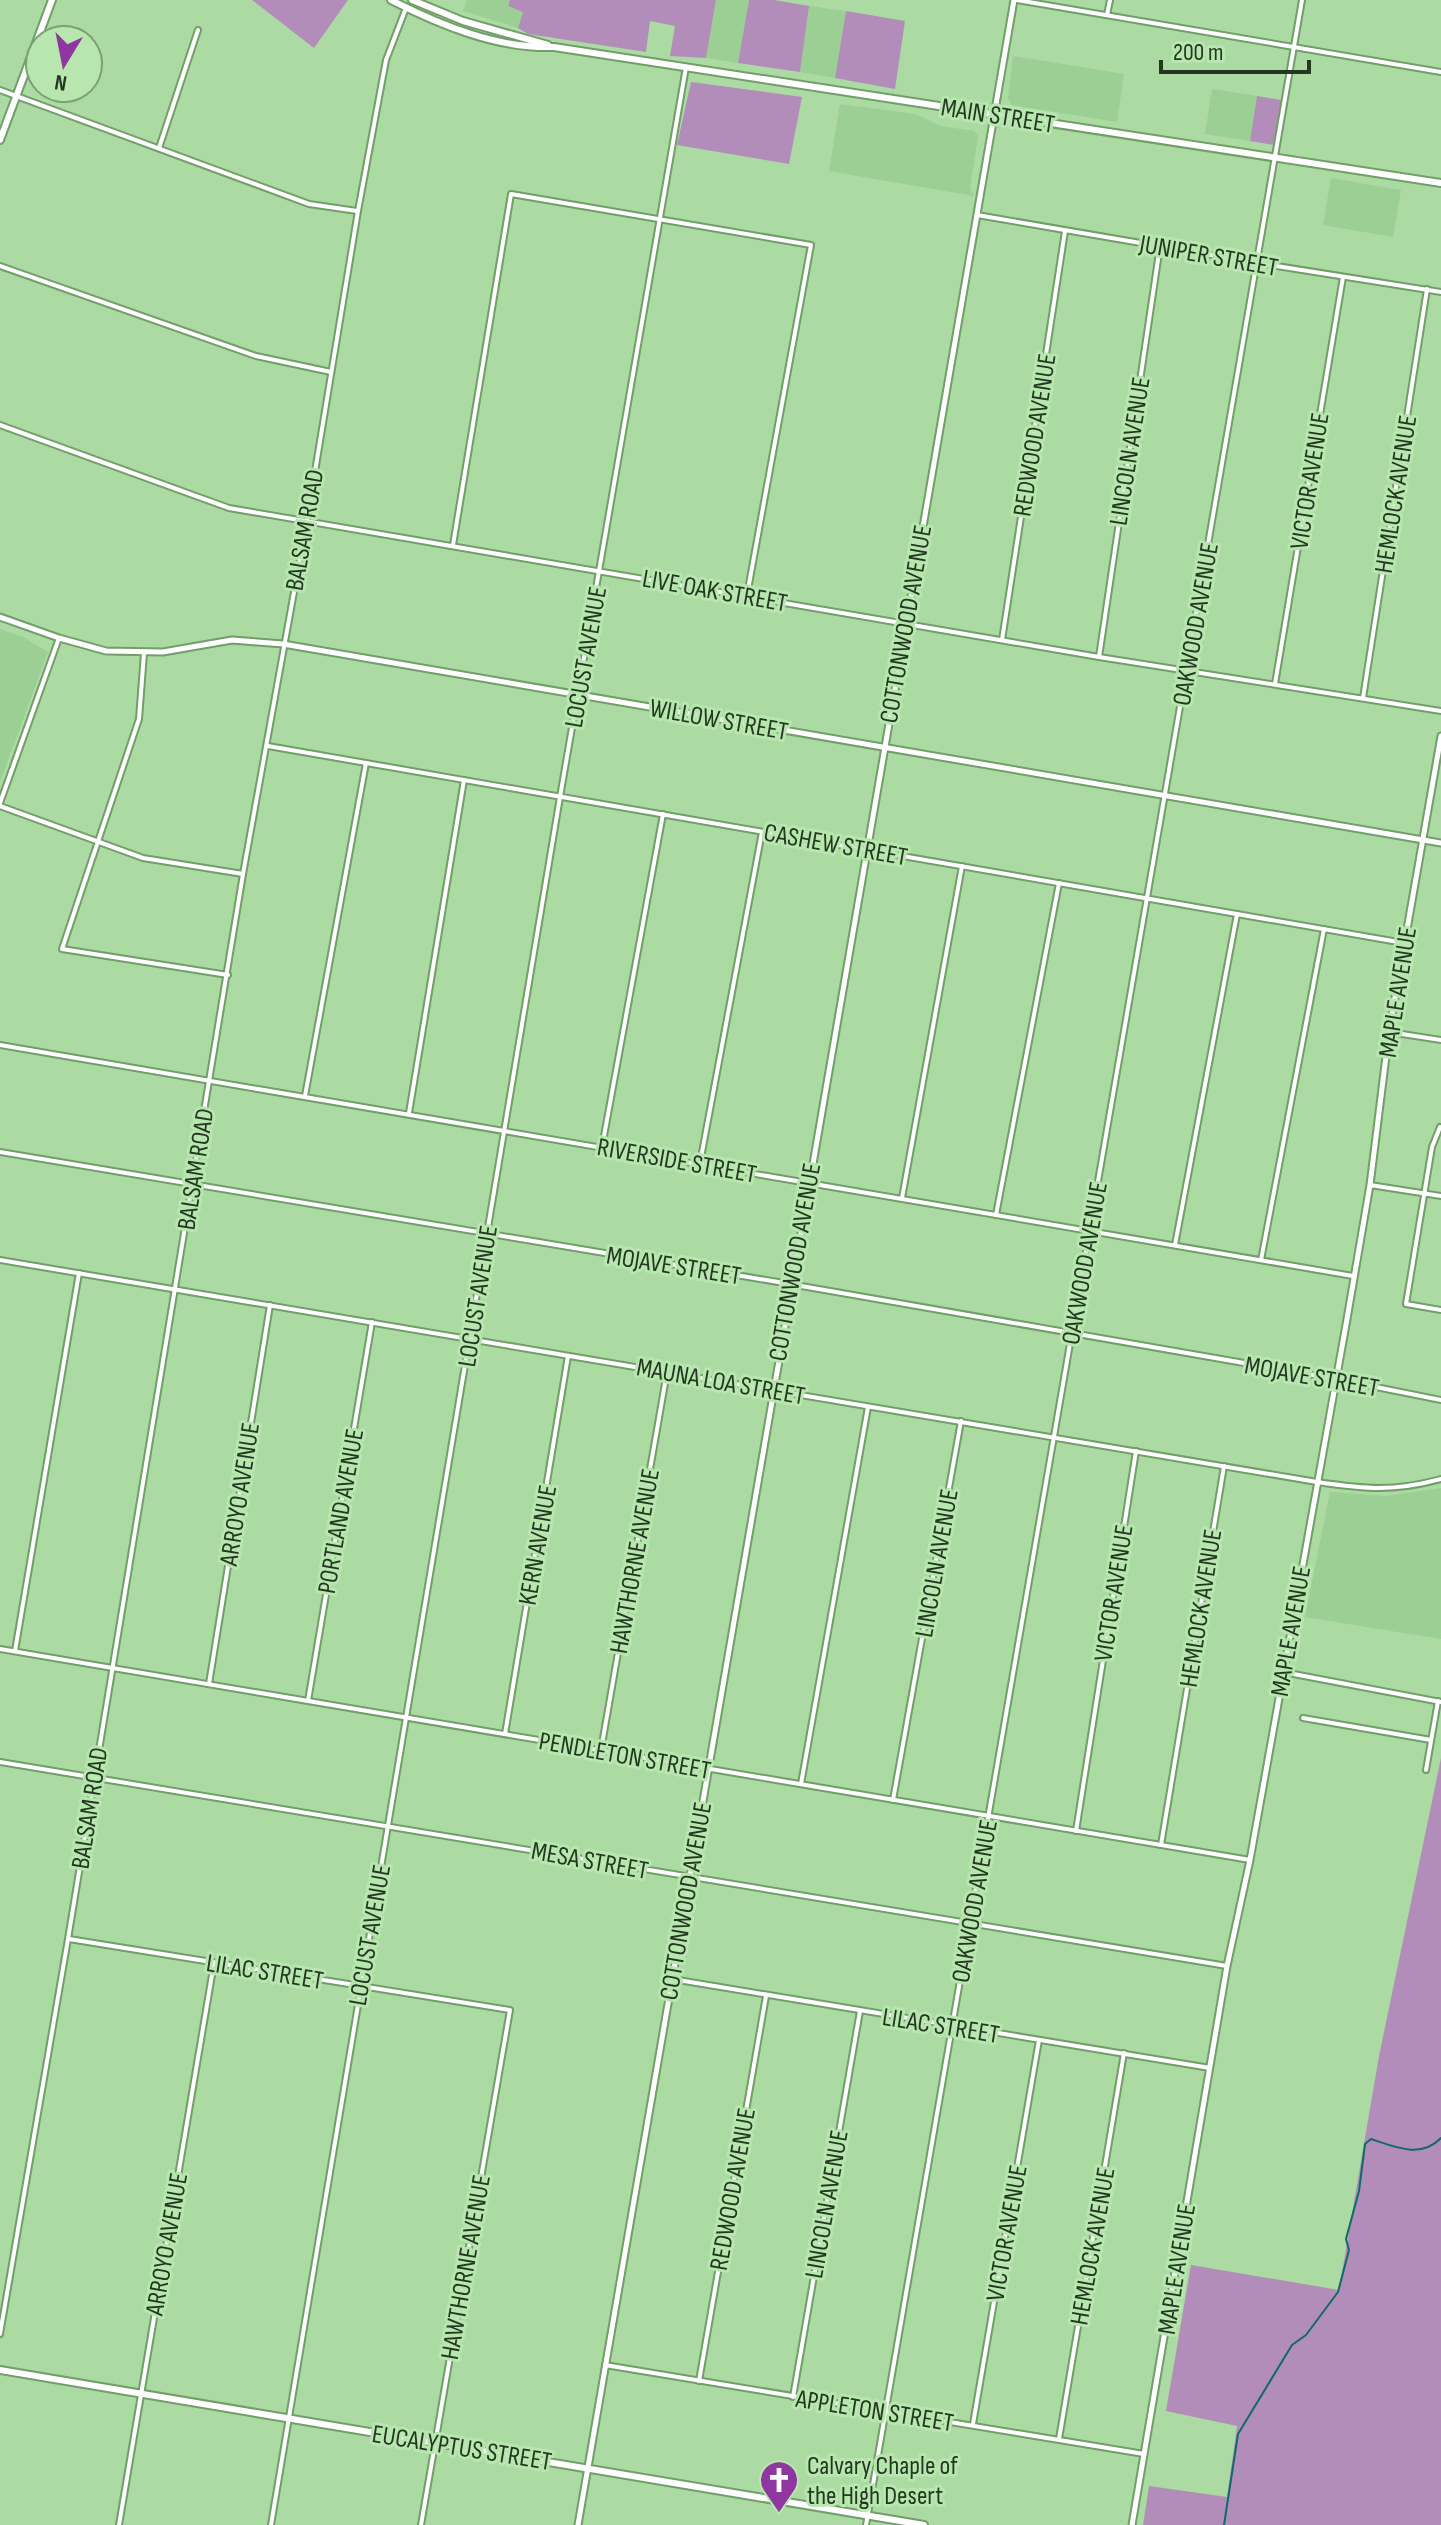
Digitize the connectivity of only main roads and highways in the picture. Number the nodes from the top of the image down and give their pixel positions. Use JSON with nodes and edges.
{"nodes":[{"id":1,"x":52,"y":0,"type":"edge"},
{"id":2,"x":391,"y":0,"type":"edge"},
{"id":3,"x":412,"y":0,"type":"edge"},
{"id":4,"x":406,"y":8,"type":"junction"},
{"id":5,"x":463,"y":21,"type":"junction"},
{"id":6,"x":555,"y":47,"type":"junction"},
{"id":7,"x":0,"y":140,"type":"edge"},
{"id":8,"x":1441,"y":183,"type":"edge"},
{"id":9,"x":0,"y":2370,"type":"edge"},
{"id":10,"x":924,"y":2525,"type":"edge"}],
"edges":[{"from":1,"to":7,"type":"main road"},
{"from":2,"to":4,"type":"main road","name":"MAIN STREET"},
{"from":3,"to":5,"type":"main road","name":"MAIN STREET"},
{"from":4,"to":5,"type":"main road"},
{"from":4,"to":6,"type":"main road","name":"MAIN STREET"},
{"from":5,"to":6,"type":"main road","name":"MAIN STREET"},
{"from":6,"to":8,"type":"main road","name":"MAIN STREET"},
{"from":9,"to":10,"type":"main road","name":"EUCALYPTUS STREET"}]}
